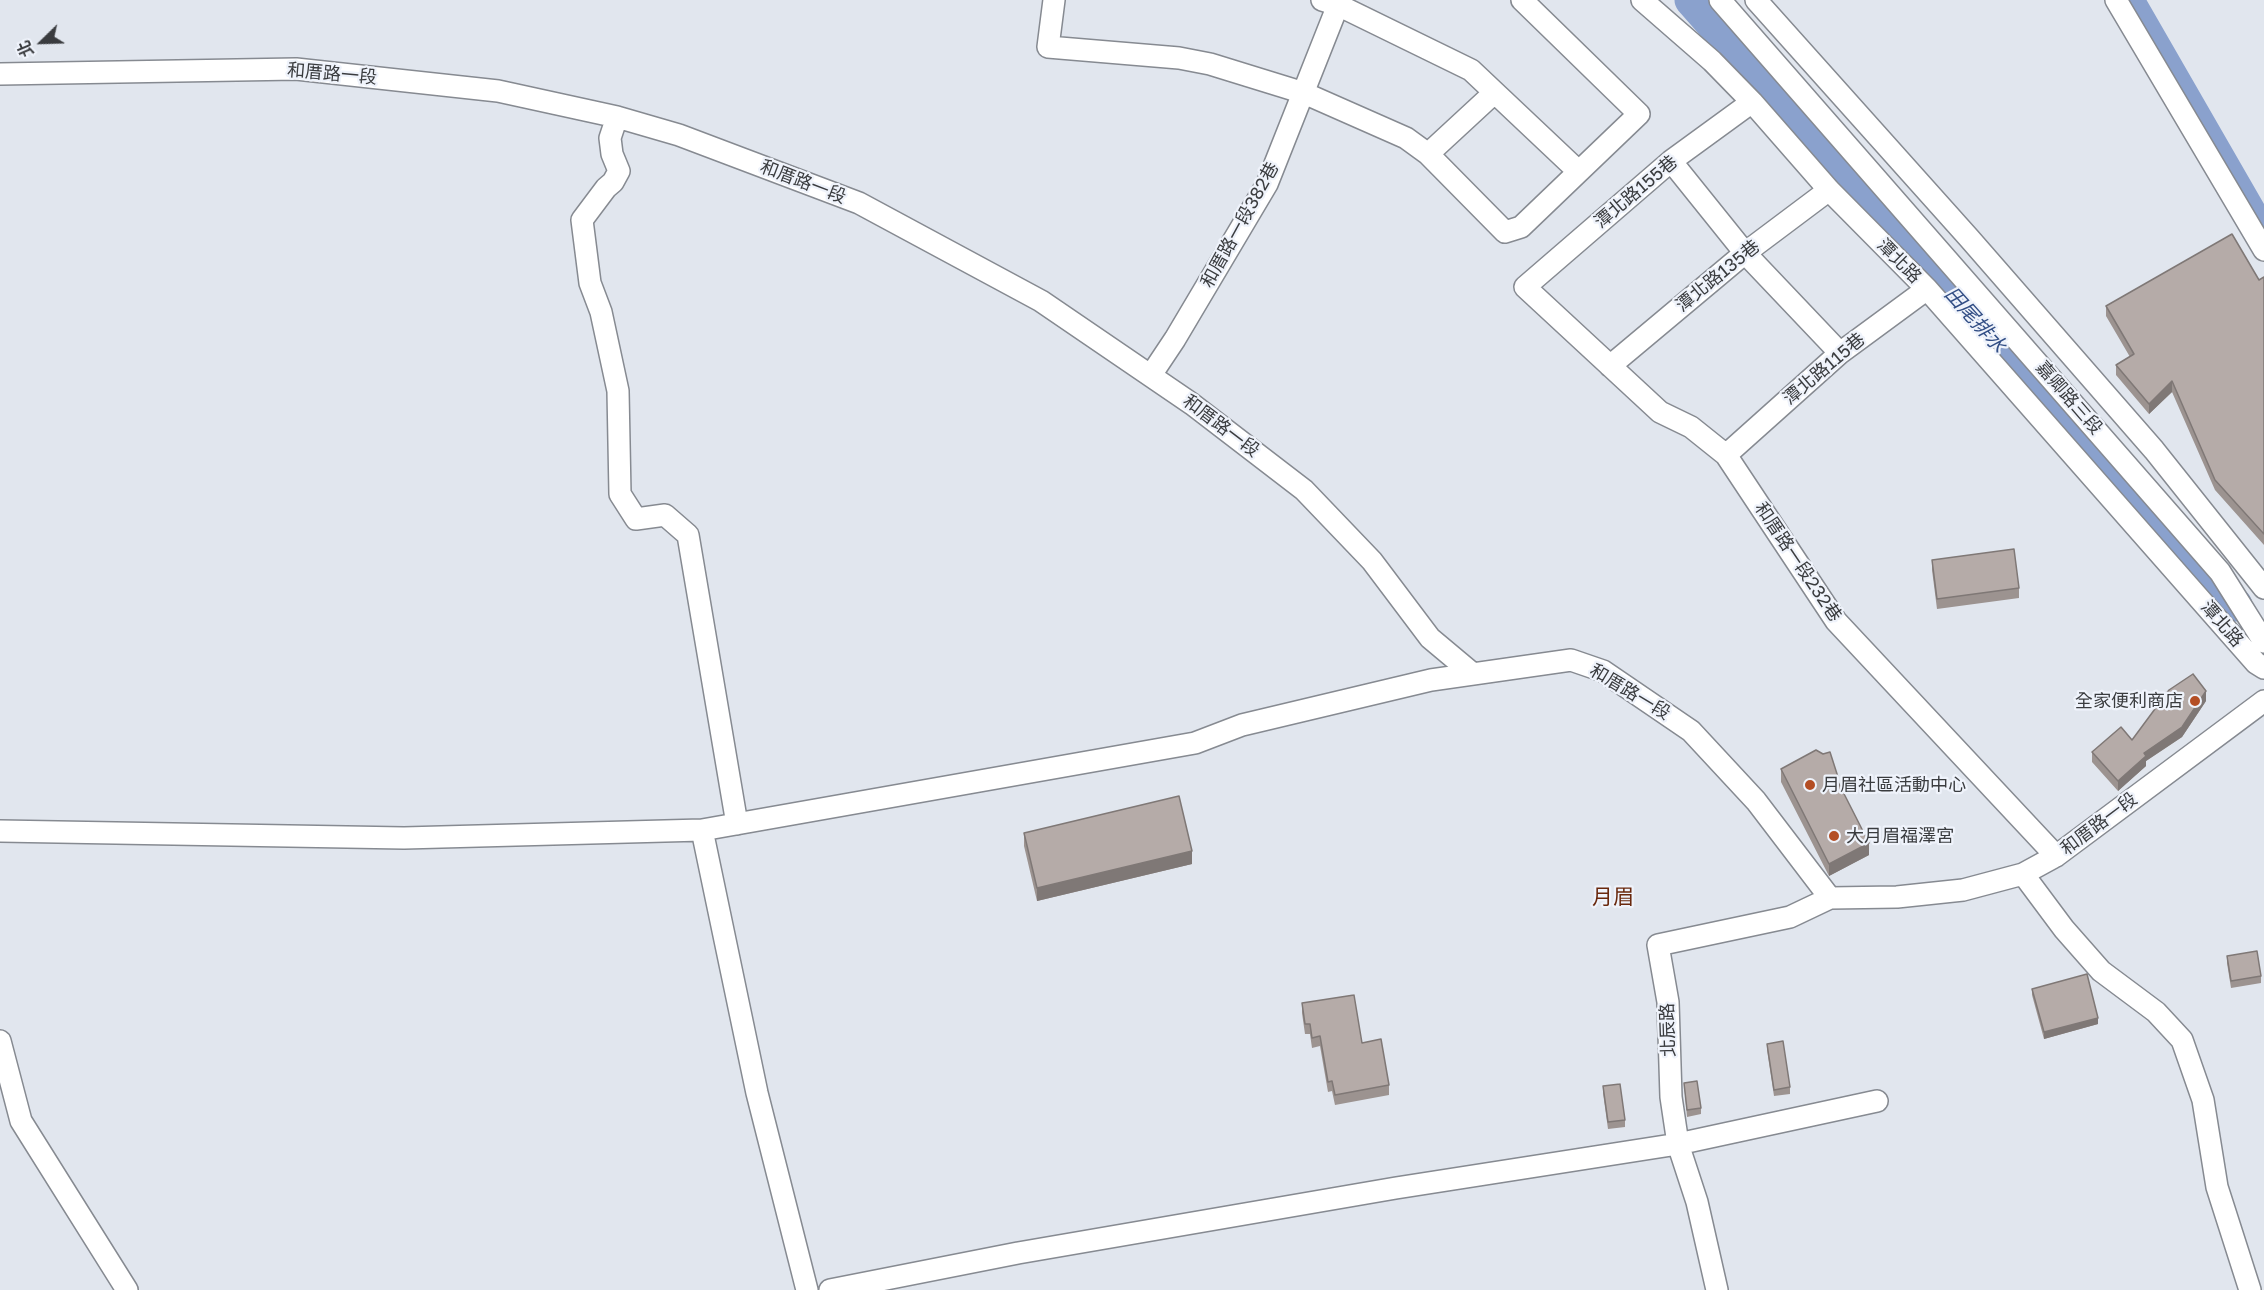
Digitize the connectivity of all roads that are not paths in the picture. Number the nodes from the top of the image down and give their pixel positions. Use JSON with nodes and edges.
{"nodes":[{"id":1,"x":1054,"y":0,"type":"edge"},
{"id":2,"x":1522,"y":0,"type":"edge"},
{"id":3,"x":1642,"y":0,"type":"edge"},
{"id":4,"x":1720,"y":0,"type":"edge"},
{"id":5,"x":1756,"y":0,"type":"edge"},
{"id":6,"x":2116,"y":0,"type":"edge"},
{"id":7,"x":1333,"y":2,"type":"edge"},
{"id":8,"x":0,"y":74,"type":"edge"},
{"id":9,"x":1304,"y":93,"type":"junction"},
{"id":10,"x":1494,"y":93,"type":"junction"},
{"id":11,"x":1752,"y":102,"type":"junction"},
{"id":12,"x":617,"y":117,"type":"junction"},
{"id":13,"x":1428,"y":154,"type":"junction"},
{"id":14,"x":1671,"y":161,"type":"junction"},
{"id":15,"x":1578,"y":171,"type":"junction"},
{"id":16,"x":1828,"y":190,"type":"junction"},
{"id":17,"x":2264,"y":250,"type":"edge"},
{"id":18,"x":1745,"y":253,"type":"junction"},
{"id":19,"x":1525,"y":287,"type":"joint"},
{"id":20,"x":1927,"y":289,"type":"junction"},
{"id":21,"x":1840,"y":353,"type":"junction"},
{"id":22,"x":1610,"y":366,"type":"junction"},
{"id":23,"x":1151,"y":375,"type":"junction"},
{"id":24,"x":1726,"y":455,"type":"junction"},
{"id":25,"x":2264,"y":588,"type":"edge"},
{"id":26,"x":2264,"y":642,"type":"edge"},
{"id":27,"x":2264,"y":668,"type":"edge"},
{"id":28,"x":1473,"y":674,"type":"junction"},
{"id":29,"x":2264,"y":701,"type":"edge"},
{"id":30,"x":737,"y":824,"type":"junction"},
{"id":31,"x":702,"y":830,"type":"junction"},
{"id":32,"x":0,"y":831,"type":"edge"},
{"id":33,"x":2056,"y":856,"type":"junction"},
{"id":34,"x":2023,"y":874,"type":"junction"},
{"id":35,"x":1830,"y":898,"type":"junction"},
{"id":36,"x":0,"y":1041,"type":"edge"},
{"id":37,"x":1876,"y":1101,"type":"dead end"},
{"id":38,"x":1678,"y":1144,"type":"junction"},
{"id":39,"x":127,"y":1290,"type":"edge"},
{"id":40,"x":807,"y":1290,"type":"edge"},
{"id":41,"x":830,"y":1290,"type":"edge"},
{"id":42,"x":1717,"y":1290,"type":"edge"},
{"id":43,"x":2250,"y":1290,"type":"edge"}],
"edges":[{"from":1,"to":9,"type":"street"},
{"from":2,"to":15,"type":"street"},
{"from":3,"to":11,"type":"street","name":"潭北路"},
{"from":4,"to":26,"type":"street","name":"嘉卿路三段"},
{"from":5,"to":25,"type":"street","name":"嘉卿路三段"},
{"from":6,"to":17,"type":"street"},
{"from":7,"to":9,"type":"street","name":"和厝路一段382巷"},
{"from":7,"to":10,"type":"street"},
{"from":8,"to":12,"type":"street","name":"和厝路一段"},
{"from":9,"to":13,"type":"street"},
{"from":9,"to":23,"type":"street","name":"和厝路一段382巷"},
{"from":10,"to":13,"type":"street"},
{"from":10,"to":15,"type":"street"},
{"from":11,"to":14,"type":"street","name":"潭北路155巷"},
{"from":11,"to":16,"type":"street","name":"潭北路"},
{"from":12,"to":23,"type":"street","name":"和厝路一段"},
{"from":12,"to":30,"type":"street"},
{"from":13,"to":15,"type":"street"},
{"from":14,"to":18,"type":"street"},
{"from":14,"to":19,"type":"street","name":"潭北路155巷"},
{"from":16,"to":18,"type":"street","name":"潭北路135巷"},
{"from":16,"to":20,"type":"street","name":"潭北路"},
{"from":18,"to":21,"type":"street"},
{"from":18,"to":22,"type":"street","name":"潭北路135巷"},
{"from":19,"to":22,"type":"street","name":"和厝路一段232巷"},
{"from":20,"to":21,"type":"street","name":"潭北路115巷"},
{"from":20,"to":27,"type":"street","name":"潭北路"},
{"from":21,"to":24,"type":"street","name":"潭北路115巷"},
{"from":22,"to":24,"type":"street","name":"和厝路一段232巷"},
{"from":23,"to":28,"type":"street","name":"和厝路一段"},
{"from":24,"to":33,"type":"street","name":"和厝路一段232巷"},
{"from":28,"to":30,"type":"street"},
{"from":28,"to":35,"type":"street","name":"和厝路一段"},
{"from":29,"to":33,"type":"street","name":"和厝路一段"},
{"from":30,"to":31,"type":"street"},
{"from":31,"to":32,"type":"street"},
{"from":31,"to":40,"type":"street"},
{"from":33,"to":34,"type":"street","name":"和厝路一段"},
{"from":34,"to":35,"type":"street","name":"和厝路一段"},
{"from":34,"to":43,"type":"street"},
{"from":35,"to":38,"type":"street","name":"北辰路"},
{"from":36,"to":39,"type":"street"},
{"from":37,"to":38,"type":"street"},
{"from":38,"to":41,"type":"street"},
{"from":38,"to":42,"type":"street","name":"北辰路"}]}
